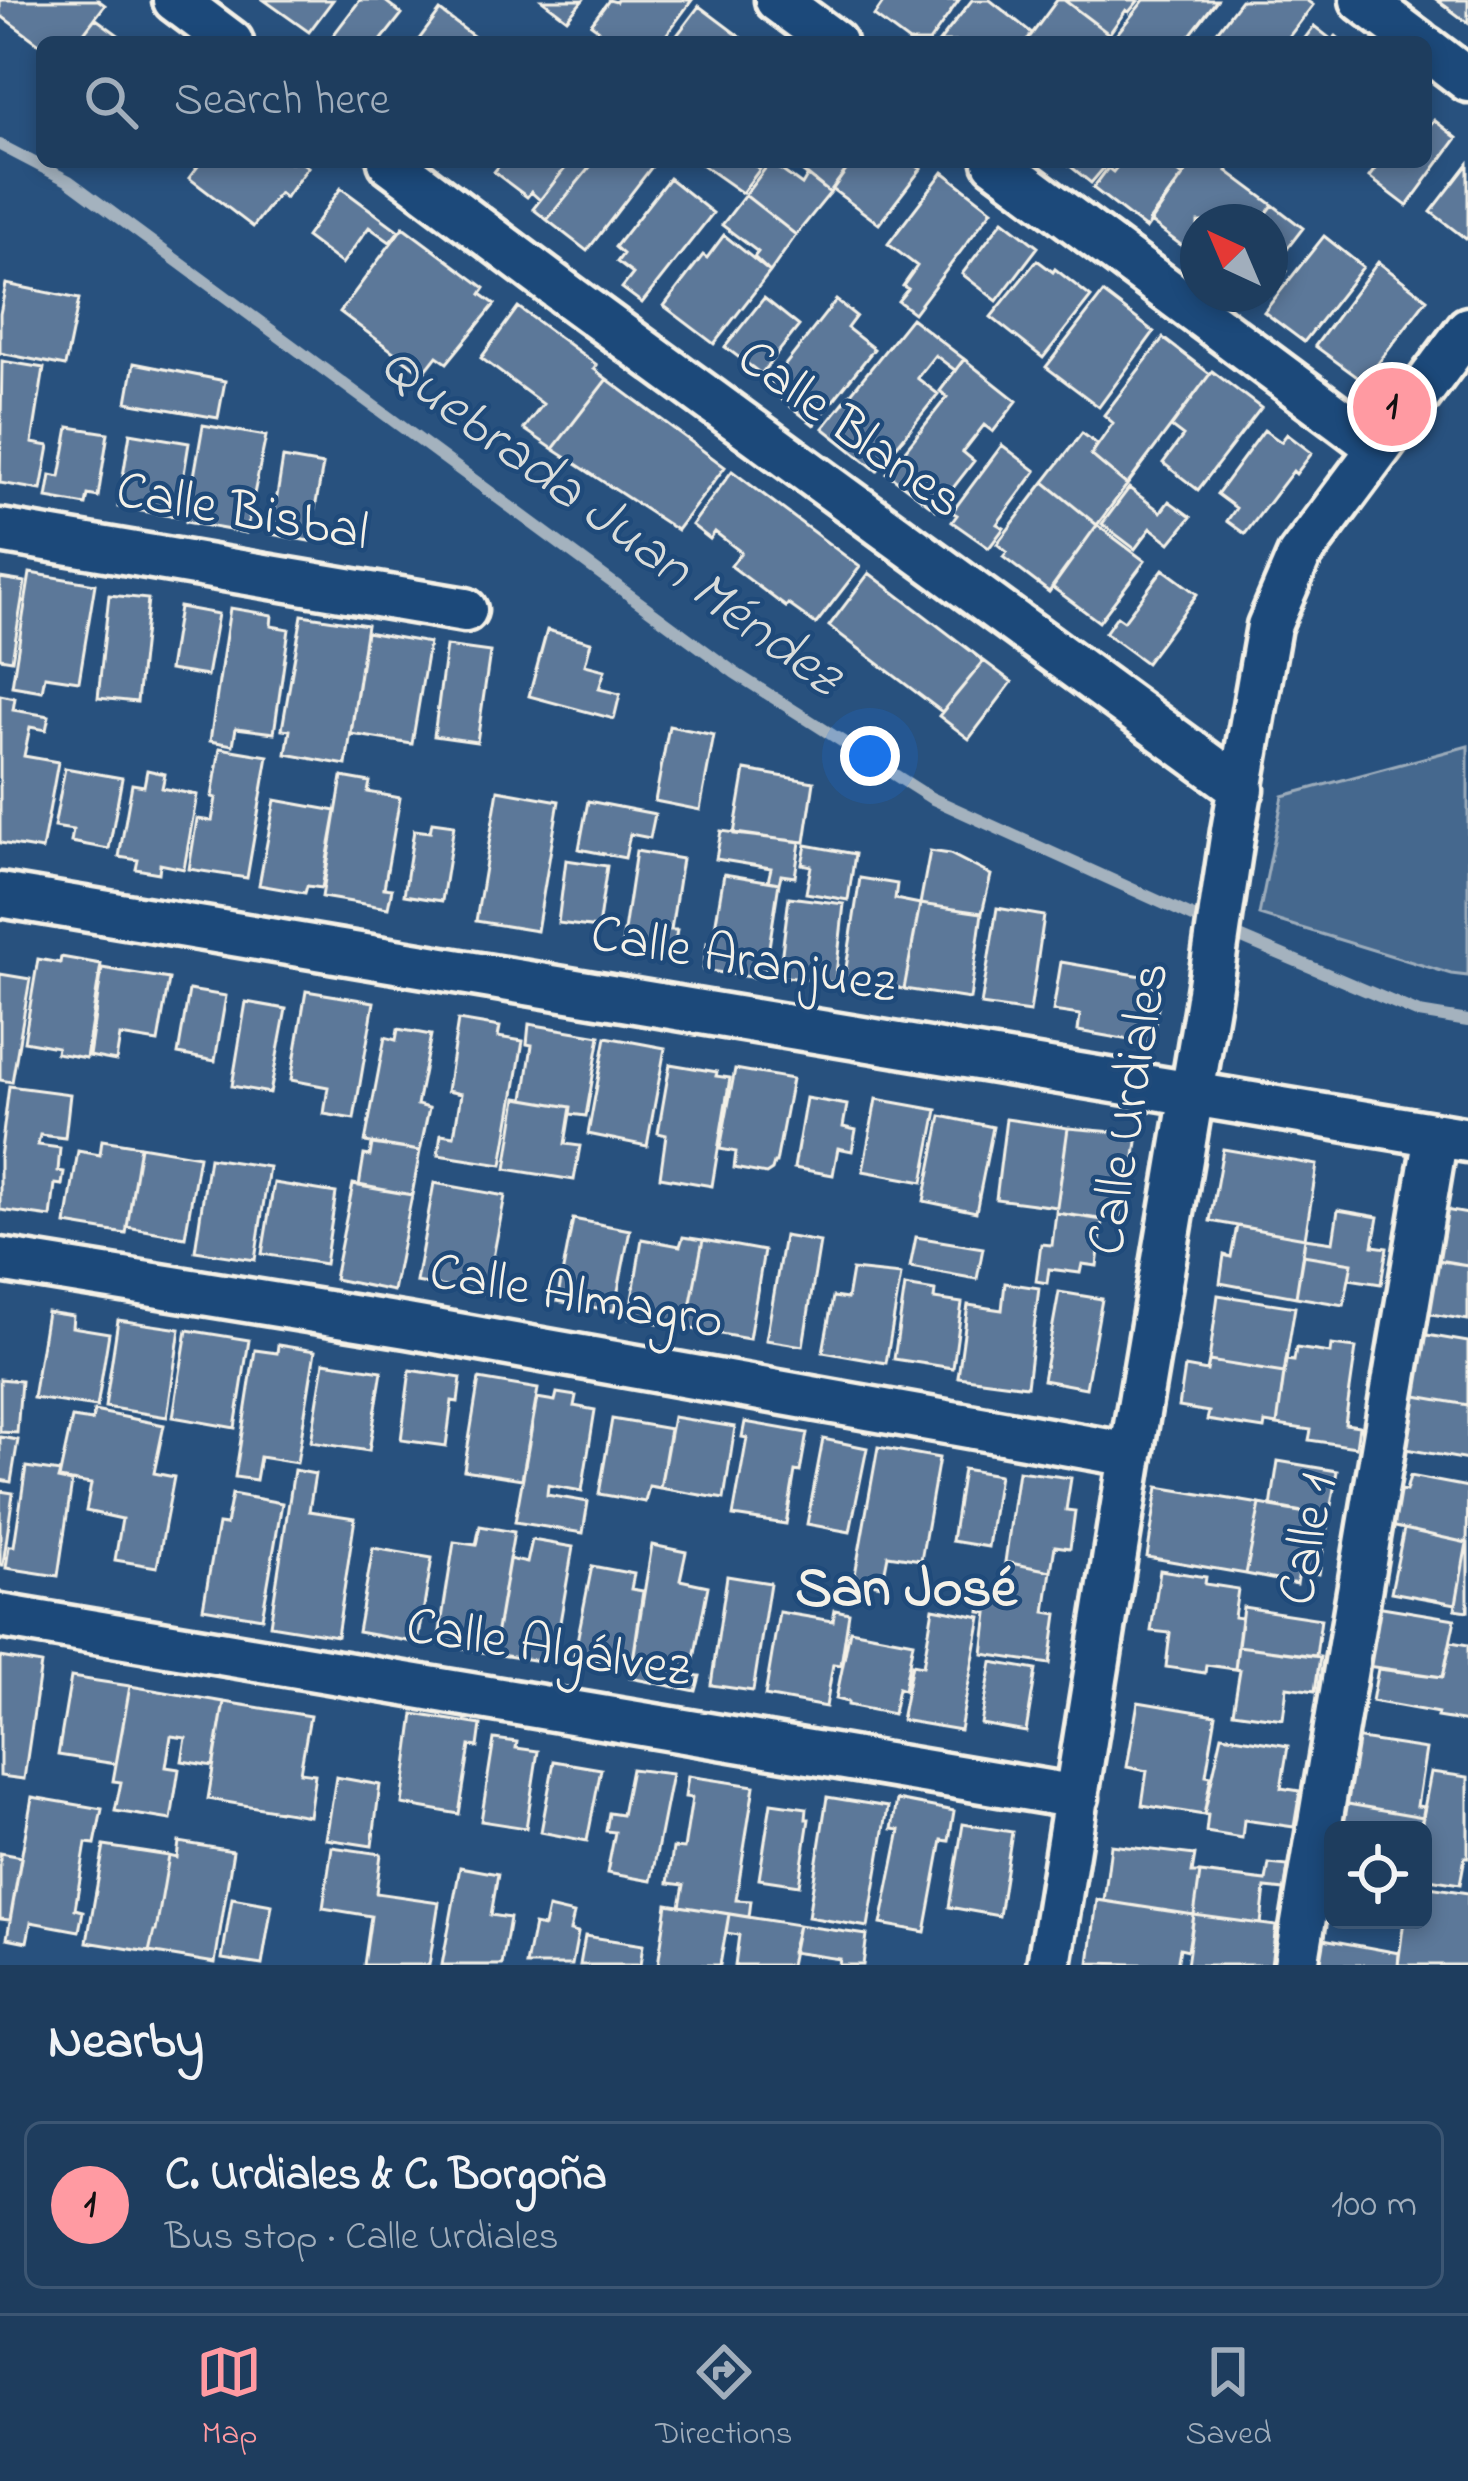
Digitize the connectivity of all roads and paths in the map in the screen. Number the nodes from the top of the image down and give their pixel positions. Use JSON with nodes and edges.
{"nodes":[{"id":1,"x":175,"y":0,"type":"edge"},
{"id":2,"x":777,"y":0,"type":"edge"},
{"id":3,"x":1362,"y":0,"type":"edge"},
{"id":4,"x":223,"y":36,"type":"edge"},
{"id":5,"x":826,"y":36,"type":"edge"},
{"id":6,"x":1410,"y":36,"type":"edge"},
{"id":7,"x":1432,"y":53,"type":"edge"},
{"id":8,"x":1468,"y":80,"type":"edge"},
{"id":9,"x":398,"y":168,"type":"edge"},
{"id":10,"x":1003,"y":168,"type":"edge"},
{"id":11,"x":1468,"y":328,"type":"edge"},
{"id":12,"x":1379,"y":448,"type":"junction"},
{"id":13,"x":0,"y":531,"type":"edge"},
{"id":14,"x":465,"y":610,"type":"dead end"},
{"id":15,"x":1242,"y":789,"type":"junction"},
{"id":16,"x":0,"y":895,"type":"edge"},
{"id":17,"x":1191,"y":1096,"type":"junction"},
{"id":18,"x":1452,"y":1138,"type":"edge"},
{"id":19,"x":0,"y":1260,"type":"edge"},
{"id":20,"x":1131,"y":1455,"type":"junction"},
{"id":21,"x":0,"y":1616,"type":"edge"},
{"id":22,"x":1077,"y":1797,"type":"junction"},
{"id":23,"x":1049,"y":1965,"type":"edge"},
{"id":24,"x":1296,"y":1965,"type":"edge"}],
"edges":[{"from":1,"to":4,"type":"street"},
{"from":2,"to":5,"type":"street"},
{"from":3,"to":6,"type":"street"},
{"from":7,"to":8,"type":"street"},
{"from":9,"to":15,"type":"street","name":"Calle Blanes"},
{"from":10,"to":12,"type":"street"},
{"from":11,"to":12,"type":"street","name":"Calle Urdiales"},
{"from":12,"to":15,"type":"street","name":"Calle Urdiales"},
{"from":13,"to":14,"type":"street","name":"Calle Bisbal"},
{"from":15,"to":17,"type":"street","name":"Calle Urdiales"},
{"from":16,"to":17,"type":"street","name":"Calle Aranjuez"},
{"from":17,"to":18,"type":"street","name":"Calle Aranjuez"},
{"from":17,"to":20,"type":"street","name":"Calle Urdiales"},
{"from":18,"to":24,"type":"street","name":"Calle 1"},
{"from":19,"to":20,"type":"street","name":"Calle Almagro"},
{"from":20,"to":22,"type":"street","name":"Calle Urdiales"},
{"from":21,"to":22,"type":"street","name":"Calle Algálvez"},
{"from":22,"to":23,"type":"street","name":"Calle Urdiales"}]}
